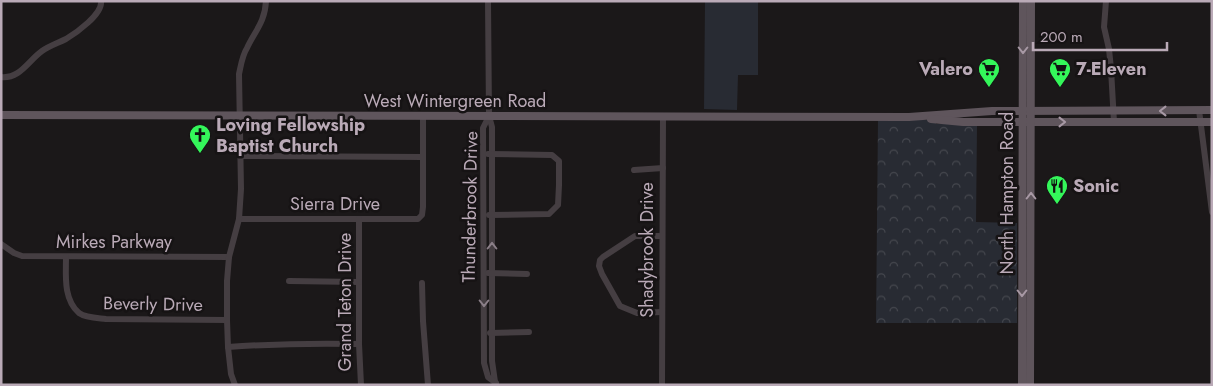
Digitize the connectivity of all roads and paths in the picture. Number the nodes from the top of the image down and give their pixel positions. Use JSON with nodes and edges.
{"nodes":[{"id":1,"x":101,"y":1,"type":"edge"},
{"id":2,"x":266,"y":1,"type":"edge"},
{"id":3,"x":488,"y":1,"type":"edge"},
{"id":4,"x":1022,"y":1,"type":"edge"},
{"id":5,"x":1031,"y":1,"type":"edge"},
{"id":6,"x":1106,"y":1,"type":"edge"},
{"id":7,"x":1,"y":77,"type":"edge"},
{"id":8,"x":1198,"y":110,"type":"junction"},
{"id":9,"x":1212,"y":110,"type":"edge"},
{"id":10,"x":991,"y":111,"type":"junction"},
{"id":11,"x":1031,"y":111,"type":"junction"},
{"id":12,"x":1114,"y":111,"type":"junction"},
{"id":13,"x":1022,"y":112,"type":"junction"},
{"id":14,"x":1,"y":115,"type":"edge"},
{"id":15,"x":240,"y":115,"type":"junction"},
{"id":16,"x":423,"y":116,"type":"junction"},
{"id":17,"x":489,"y":116,"type":"junction"},
{"id":18,"x":663,"y":116,"type":"junction"},
{"id":19,"x":909,"y":117,"type":"junction"},
{"id":20,"x":926,"y":119,"type":"junction"},
{"id":21,"x":1022,"y":122,"type":"junction"},
{"id":22,"x":1031,"y":122,"type":"junction"},
{"id":23,"x":1114,"y":122,"type":"junction"},
{"id":24,"x":1199,"y":122,"type":"junction"},
{"id":25,"x":1212,"y":122,"type":"edge"},
{"id":26,"x":483,"y":154,"type":"junction"},
{"id":27,"x":492,"y":154,"type":"junction"},
{"id":28,"x":240,"y":156,"type":"junction"},
{"id":29,"x":423,"y":156,"type":"junction"},
{"id":30,"x":663,"y":168,"type":"junction"},
{"id":31,"x":634,"y":170,"type":"dead end"},
{"id":32,"x":1212,"y":212,"type":"edge"},
{"id":33,"x":492,"y":214,"type":"junction"},
{"id":34,"x":483,"y":215,"type":"junction"},
{"id":35,"x":359,"y":218,"type":"junction"},
{"id":36,"x":239,"y":219,"type":"junction"},
{"id":37,"x":1022,"y":225,"type":"junction"},
{"id":38,"x":1031,"y":225,"type":"junction"},
{"id":39,"x":662,"y":236,"type":"junction"},
{"id":40,"x":1,"y":244,"type":"edge"},
{"id":41,"x":66,"y":256,"type":"junction"},
{"id":42,"x":229,"y":257,"type":"junction"},
{"id":43,"x":484,"y":273,"type":"junction"},
{"id":44,"x":492,"y":273,"type":"junction"},
{"id":45,"x":527,"y":274,"type":"dead end"},
{"id":46,"x":289,"y":281,"type":"dead end"},
{"id":47,"x":359,"y":282,"type":"junction"},
{"id":48,"x":422,"y":283,"type":"dead end"},
{"id":49,"x":662,"y":312,"type":"junction"},
{"id":50,"x":227,"y":320,"type":"junction"},
{"id":51,"x":484,"y":331,"type":"junction"},
{"id":52,"x":529,"y":332,"type":"dead end"},
{"id":53,"x":492,"y":334,"type":"junction"},
{"id":54,"x":359,"y":344,"type":"junction"},
{"id":55,"x":228,"y":347,"type":"junction"},
{"id":56,"x":494,"y":384,"type":"edge"},
{"id":57,"x":235,"y":385,"type":"edge"},
{"id":58,"x":361,"y":385,"type":"edge"},
{"id":59,"x":428,"y":385,"type":"edge"},
{"id":60,"x":662,"y":385,"type":"edge"},
{"id":61,"x":1022,"y":385,"type":"edge"},
{"id":62,"x":1030,"y":385,"type":"edge"}],
"edges":[{"from":1,"to":7,"type":"street"},
{"from":2,"to":15,"type":"street"},
{"from":3,"to":17,"type":"street"},
{"from":4,"to":13,"type":"main road","name":"North Hampton Road","one_way":true},
{"from":5,"to":11,"type":"main road","name":"North Hampton Road"},
{"from":6,"to":12,"type":"street"},
{"from":8,"to":9,"type":"main road","name":"West Wintergreen Road"},
{"from":8,"to":12,"type":"main road","name":"West Wintergreen Road","one_way":true},
{"from":8,"to":24,"type":"street"},
{"from":10,"to":13,"type":"main road","name":"West Wintergreen Road"},
{"from":10,"to":19,"type":"main road","name":"West Wintergreen Road"},
{"from":10,"to":20,"type":"main road"},
{"from":11,"to":12,"type":"main road","name":"West Wintergreen Road"},
{"from":11,"to":13,"type":"main road","name":"West Wintergreen Road"},
{"from":11,"to":22,"type":"main road","name":"North Hampton Road"},
{"from":12,"to":23,"type":"street"},
{"from":13,"to":21,"type":"main road","name":"North Hampton Road"},
{"from":14,"to":15,"type":"main road","name":"West Wintergreen Road"},
{"from":15,"to":16,"type":"main road","name":"West Wintergreen Road"},
{"from":15,"to":28,"type":"street"},
{"from":16,"to":17,"type":"main road","name":"West Wintergreen Road"},
{"from":16,"to":29,"type":"street"},
{"from":17,"to":18,"type":"main road","name":"West Wintergreen Road"},
{"from":17,"to":26,"type":"street","name":"Thunderbrook Drive"},
{"from":17,"to":27,"type":"street","name":"Thunderbrook Drive"},
{"from":18,"to":19,"type":"main road","name":"West Wintergreen Road"},
{"from":18,"to":30,"type":"street","name":"Shadybrook Drive"},
{"from":19,"to":20,"type":"main road","name":"West Wintergreen Road"},
{"from":20,"to":21,"type":"main road","name":"West Wintergreen Road"},
{"from":21,"to":22,"type":"main road","name":"West Wintergreen Road"},
{"from":21,"to":37,"type":"main road","name":"North Hampton Road"},
{"from":22,"to":23,"type":"main road","name":"West Wintergreen Road","one_way":true},
{"from":38,"to":22,"type":"main road","name":"North Hampton Road","one_way":true},
{"from":23,"to":24,"type":"main road","name":"West Wintergreen Road"},
{"from":24,"to":25,"type":"main road","name":"West Wintergreen Road"},
{"from":24,"to":32,"type":"street"},
{"from":26,"to":27,"type":"street"},
{"from":26,"to":34,"type":"street","name":"Thunderbrook Drive"},
{"from":27,"to":33,"type":"street","name":"Thunderbrook Drive"},
{"from":27,"to":33,"type":"street"},
{"from":28,"to":29,"type":"street"},
{"from":28,"to":36,"type":"street"},
{"from":29,"to":35,"type":"street","name":"Sierra Drive"},
{"from":30,"to":31,"type":"street"},
{"from":30,"to":39,"type":"street","name":"Shadybrook Drive"},
{"from":33,"to":34,"type":"street"},
{"from":44,"to":33,"type":"street","name":"Thunderbrook Drive","one_way":true},
{"from":34,"to":43,"type":"street","name":"Thunderbrook Drive"},
{"from":35,"to":36,"type":"street","name":"Sierra Drive"},
{"from":35,"to":47,"type":"street","name":"Grand Teton Drive"},
{"from":36,"to":42,"type":"street"},
{"from":37,"to":38,"type":"main road"},
{"from":37,"to":61,"type":"main road","name":"North Hampton Road","one_way":true},
{"from":38,"to":62,"type":"main road","name":"North Hampton Road"},
{"from":39,"to":49,"type":"street","name":"Shadybrook Drive"},
{"from":39,"to":49,"type":"street"},
{"from":40,"to":41,"type":"street","name":"Mirkes Parkway"},
{"from":41,"to":42,"type":"street","name":"Mirkes Parkway"},
{"from":41,"to":50,"type":"street","name":"Beverly Drive"},
{"from":42,"to":50,"type":"street"},
{"from":43,"to":44,"type":"street"},
{"from":43,"to":51,"type":"street","name":"Thunderbrook Drive","one_way":true},
{"from":44,"to":45,"type":"street"},
{"from":44,"to":53,"type":"street","name":"Thunderbrook Drive"},
{"from":46,"to":47,"type":"street"},
{"from":47,"to":54,"type":"street","name":"Grand Teton Drive"},
{"from":48,"to":59,"type":"street"},
{"from":49,"to":60,"type":"street","name":"Shadybrook Drive"},
{"from":50,"to":55,"type":"street"},
{"from":51,"to":53,"type":"street"},
{"from":51,"to":56,"type":"street","name":"Thunderbrook Drive"},
{"from":52,"to":53,"type":"street"},
{"from":53,"to":56,"type":"street","name":"Thunderbrook Drive"},
{"from":54,"to":55,"type":"street"},
{"from":54,"to":58,"type":"street","name":"Grand Teton Drive"},
{"from":55,"to":57,"type":"street"}]}
